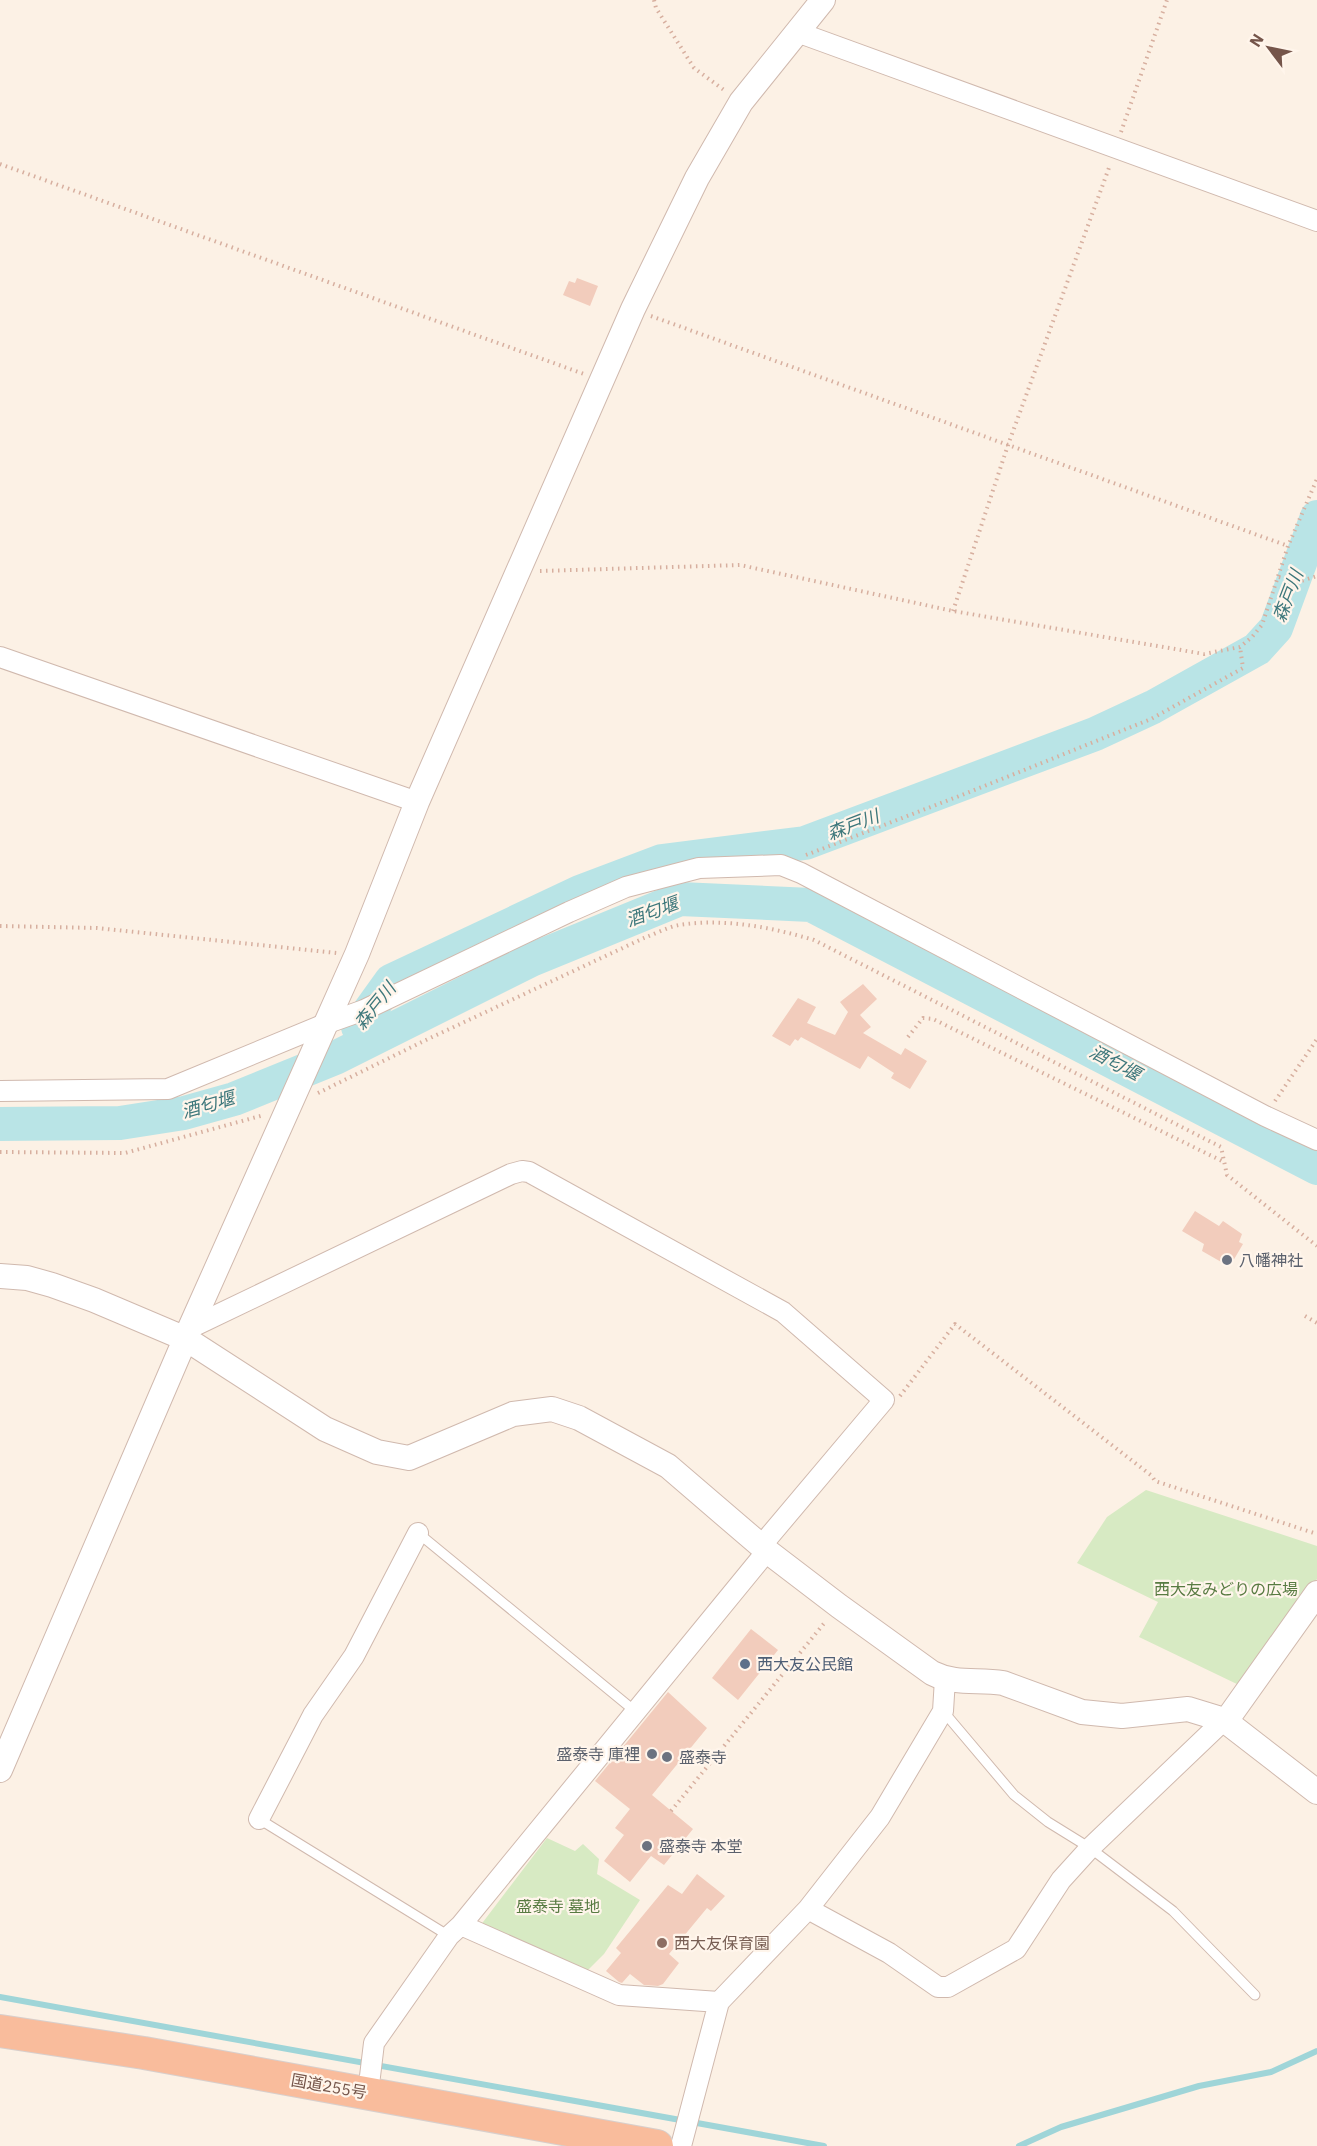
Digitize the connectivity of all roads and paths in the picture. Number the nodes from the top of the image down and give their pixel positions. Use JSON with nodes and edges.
{"nodes":[{"id":1,"x":654,"y":0,"type":"edge"},
{"id":2,"x":823,"y":0,"type":"edge"},
{"id":3,"x":1167,"y":0,"type":"edge"},
{"id":4,"x":797,"y":32,"type":"junction"},
{"id":5,"x":741,"y":102,"type":"junction"},
{"id":6,"x":1115,"y":149,"type":"junction"},
{"id":7,"x":0,"y":164,"type":"edge"},
{"id":8,"x":1317,"y":221,"type":"edge"},
{"id":9,"x":633,"y":309,"type":"junction"},
{"id":10,"x":602,"y":380,"type":"junction"},
{"id":11,"x":1008,"y":445,"type":"junction"},
{"id":12,"x":1317,"y":479,"type":"edge"},
{"id":13,"x":1288,"y":546,"type":"junction"},
{"id":14,"x":519,"y":571,"type":"junction"},
{"id":15,"x":1317,"y":576,"type":"edge"},
{"id":16,"x":1280,"y":577,"type":"junction"},
{"id":17,"x":954,"y":611,"type":"junction"},
{"id":18,"x":1240,"y":646,"type":"junction"},
{"id":19,"x":0,"y":657,"type":"edge"},
{"id":20,"x":417,"y":802,"type":"junction"},
{"id":21,"x":781,"y":865,"type":"junction"},
{"id":22,"x":0,"y":926,"type":"edge"},
{"id":23,"x":357,"y":954,"type":"junction"},
{"id":24,"x":325,"y":1024,"type":"junction"},
{"id":25,"x":909,"y":1036,"type":"dead end"},
{"id":26,"x":1317,"y":1039,"type":"edge"},
{"id":27,"x":0,"y":1092,"type":"edge"},
{"id":28,"x":289,"y":1108,"type":"junction"},
{"id":29,"x":1265,"y":1116,"type":"junction"},
{"id":30,"x":1317,"y":1140,"type":"edge"},
{"id":31,"x":0,"y":1152,"type":"edge"},
{"id":32,"x":1224,"y":1162,"type":"junction"},
{"id":33,"x":1317,"y":1246,"type":"edge"},
{"id":34,"x":0,"y":1276,"type":"edge"},
{"id":35,"x":1305,"y":1316,"type":"dead end"},
{"id":36,"x":1317,"y":1323,"type":"edge"},
{"id":37,"x":188,"y":1333,"type":"junction"},
{"id":38,"x":884,"y":1400,"type":"junction"},
{"id":39,"x":418,"y":1533,"type":"joint"},
{"id":40,"x":1317,"y":1534,"type":"edge"},
{"id":41,"x":764,"y":1548,"type":"junction"},
{"id":42,"x":1317,"y":1593,"type":"edge"},
{"id":43,"x":838,"y":1606,"type":"junction"},
{"id":44,"x":945,"y":1679,"type":"junction"},
{"id":45,"x":943,"y":1711,"type":"junction"},
{"id":46,"x":636,"y":1712,"type":"junction"},
{"id":47,"x":1225,"y":1720,"type":"junction"},
{"id":48,"x":0,"y":1770,"type":"edge"},
{"id":49,"x":1317,"y":1792,"type":"edge"},
{"id":50,"x":671,"y":1810,"type":"dead end"},
{"id":51,"x":260,"y":1820,"type":"joint"},
{"id":52,"x":1090,"y":1848,"type":"junction"},
{"id":53,"x":808,"y":1910,"type":"junction"},
{"id":54,"x":455,"y":1930,"type":"junction"},
{"id":55,"x":1255,"y":1995,"type":"dead end"},
{"id":56,"x":719,"y":2002,"type":"junction"},
{"id":57,"x":0,"y":2031,"type":"edge"},
{"id":58,"x":368,"y":2093,"type":"junction"},
{"id":59,"x":657,"y":2146,"type":"edge"},
{"id":60,"x":681,"y":2146,"type":"edge"}],
"edges":[{"from":1,"to":5,"type":"path"},
{"from":2,"to":4,"type":"street"},
{"from":3,"to":6,"type":"path"},
{"from":4,"to":5,"type":"street"},
{"from":4,"to":6,"type":"street"},
{"from":5,"to":9,"type":"street"},
{"from":6,"to":8,"type":"street"},
{"from":6,"to":11,"type":"path"},
{"from":7,"to":10,"type":"path"},
{"from":9,"to":10,"type":"street"},
{"from":9,"to":11,"type":"path"},
{"from":10,"to":14,"type":"street"},
{"from":11,"to":13,"type":"path"},
{"from":11,"to":17,"type":"path"},
{"from":12,"to":13,"type":"path"},
{"from":13,"to":16,"type":"path"},
{"from":14,"to":17,"type":"path"},
{"from":14,"to":20,"type":"street"},
{"from":15,"to":16,"type":"path"},
{"from":16,"to":18,"type":"path"},
{"from":17,"to":18,"type":"path"},
{"from":18,"to":21,"type":"path"},
{"from":19,"to":20,"type":"street"},
{"from":20,"to":23,"type":"street"},
{"from":21,"to":24,"type":"street"},
{"from":21,"to":29,"type":"street"},
{"from":22,"to":23,"type":"path"},
{"from":23,"to":24,"type":"street"},
{"from":24,"to":27,"type":"street"},
{"from":24,"to":28,"type":"street"},
{"from":25,"to":32,"type":"path"},
{"from":26,"to":29,"type":"path"},
{"from":28,"to":31,"type":"path"},
{"from":28,"to":32,"type":"path"},
{"from":28,"to":37,"type":"street"},
{"from":29,"to":30,"type":"street"},
{"from":32,"to":33,"type":"path"},
{"from":34,"to":37,"type":"street"},
{"from":35,"to":36,"type":"path"},
{"from":37,"to":38,"type":"street"},
{"from":37,"to":41,"type":"street"},
{"from":37,"to":48,"type":"street"},
{"from":38,"to":40,"type":"path"},
{"from":38,"to":41,"type":"street"},
{"from":39,"to":46,"type":"lane"},
{"from":39,"to":51,"type":"street"},
{"from":41,"to":43,"type":"street"},
{"from":41,"to":46,"type":"street"},
{"from":42,"to":47,"type":"street"},
{"from":43,"to":44,"type":"street"},
{"from":43,"to":50,"type":"path"},
{"from":44,"to":45,"type":"street"},
{"from":44,"to":47,"type":"street"},
{"from":45,"to":52,"type":"lane"},
{"from":45,"to":53,"type":"street"},
{"from":46,"to":54,"type":"street"},
{"from":47,"to":49,"type":"street"},
{"from":47,"to":52,"type":"street"},
{"from":51,"to":54,"type":"lane"},
{"from":52,"to":53,"type":"street"},
{"from":52,"to":55,"type":"lane"},
{"from":53,"to":56,"type":"street"},
{"from":54,"to":56,"type":"street"},
{"from":54,"to":58,"type":"street"},
{"from":56,"to":60,"type":"street"},
{"from":57,"to":58,"type":"highway","name":"国道255号"},
{"from":58,"to":59,"type":"highway","name":"国道255号"}]}
